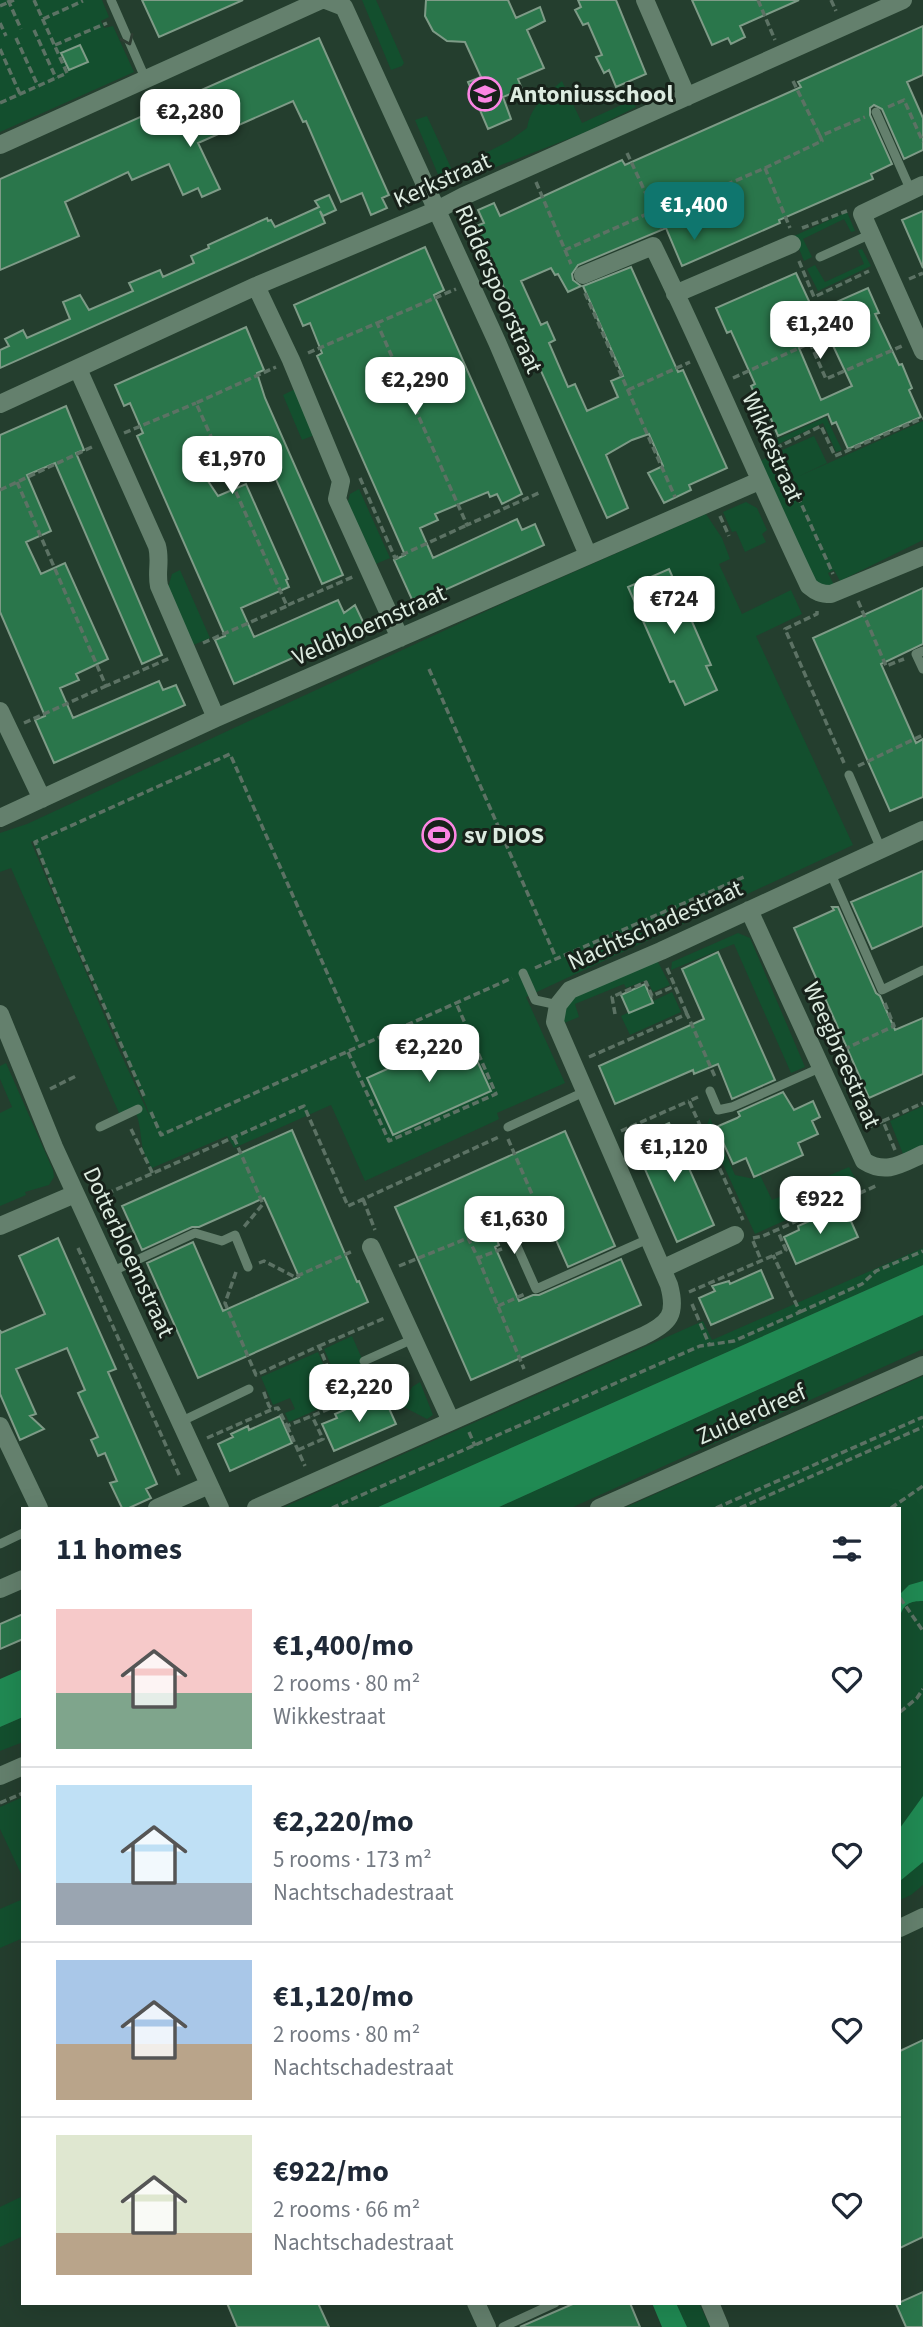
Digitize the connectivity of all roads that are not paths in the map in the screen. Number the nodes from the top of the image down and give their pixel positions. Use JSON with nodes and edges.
{"nodes":[{"id":1,"x":111,"y":0,"type":"edge"},
{"id":2,"x":323,"y":0,"type":"edge"},
{"id":3,"x":645,"y":0,"type":"edge"},
{"id":4,"x":903,"y":0,"type":"edge"},
{"id":5,"x":146,"y":80,"type":"junction"},
{"id":6,"x":687,"y":97,"type":"junction"},
{"id":7,"x":876,"y":112,"type":"road end"},
{"id":8,"x":0,"y":145,"type":"edge"},
{"id":9,"x":917,"y":188,"type":"edge"},
{"id":10,"x":437,"y":210,"type":"junction"},
{"id":11,"x":871,"y":234,"type":"junction"},
{"id":12,"x":792,"y":244,"type":"road end"},
{"id":13,"x":820,"y":257,"type":"dead end"},
{"id":14,"x":580,"y":277,"type":"road end"},
{"id":15,"x":256,"y":286,"type":"junction"},
{"id":16,"x":676,"y":294,"type":"junction"},
{"id":17,"x":920,"y":345,"type":"edge"},
{"id":18,"x":78,"y":369,"type":"junction"},
{"id":19,"x":0,"y":404,"type":"edge"},
{"id":20,"x":760,"y":481,"type":"junction"},
{"id":21,"x":589,"y":555,"type":"junction"},
{"id":22,"x":923,"y":556,"type":"edge"},
{"id":23,"x":400,"y":638,"type":"junction"},
{"id":24,"x":920,"y":652,"type":"edge"},
{"id":25,"x":923,"y":670,"type":"edge"},
{"id":26,"x":0,"y":710,"type":"edge"},
{"id":27,"x":216,"y":718,"type":"junction"},
{"id":28,"x":849,"y":775,"type":"dead end"},
{"id":29,"x":42,"y":799,"type":"junction"},
{"id":30,"x":0,"y":818,"type":"edge"},
{"id":31,"x":923,"y":830,"type":"edge"},
{"id":32,"x":881,"y":849,"type":"junction"},
{"id":33,"x":831,"y":874,"type":"junction"},
{"id":34,"x":749,"y":910,"type":"junction"},
{"id":35,"x":923,"y":970,"type":"edge"},
{"id":36,"x":523,"y":973,"type":"road end"},
{"id":37,"x":558,"y":1005,"type":"junction"},
{"id":38,"x":0,"y":1014,"type":"edge"},
{"id":39,"x":7,"y":1047,"type":"edge"},
{"id":40,"x":821,"y":1064,"type":"junction"},
{"id":41,"x":710,"y":1091,"type":"road end"},
{"id":42,"x":584,"y":1092,"type":"junction"},
{"id":43,"x":138,"y":1109,"type":"dead end"},
{"id":44,"x":100,"y":1127,"type":"dead end"},
{"id":45,"x":508,"y":1127,"type":"dead end"},
{"id":46,"x":923,"y":1154,"type":"edge"},
{"id":47,"x":75,"y":1194,"type":"junction"},
{"id":48,"x":0,"y":1226,"type":"edge"},
{"id":49,"x":740,"y":1231,"type":"road end"},
{"id":50,"x":648,"y":1239,"type":"junction"},
{"id":51,"x":516,"y":1244,"type":"road end"},
{"id":52,"x":371,"y":1247,"type":"road end"},
{"id":53,"x":248,"y":1267,"type":"road end"},
{"id":54,"x":662,"y":1269,"type":"junction"},
{"id":55,"x":111,"y":1272,"type":"junction"},
{"id":56,"x":413,"y":1339,"type":"junction"},
{"id":57,"x":364,"y":1361,"type":"dead end"},
{"id":58,"x":923,"y":1365,"type":"edge"},
{"id":59,"x":249,"y":1389,"type":"dead end"},
{"id":60,"x":451,"y":1421,"type":"junction"},
{"id":61,"x":180,"y":1422,"type":"junction"},
{"id":62,"x":0,"y":1426,"type":"edge"},
{"id":63,"x":209,"y":1485,"type":"junction"},
{"id":64,"x":39,"y":1507,"type":"edge"},
{"id":65,"x":160,"y":1507,"type":"edge"},
{"id":66,"x":220,"y":1507,"type":"edge"},
{"id":67,"x":258,"y":1507,"type":"edge"},
{"id":68,"x":601,"y":1507,"type":"edge"},
{"id":69,"x":21,"y":1534,"type":"edge"},
{"id":70,"x":0,"y":1544,"type":"edge"},
{"id":71,"x":21,"y":1579,"type":"edge"},
{"id":72,"x":0,"y":1588,"type":"edge"},
{"id":73,"x":21,"y":1767,"type":"edge"},
{"id":74,"x":0,"y":1776,"type":"edge"},
{"id":75,"x":923,"y":1917,"type":"edge"},
{"id":76,"x":901,"y":1928,"type":"edge"},
{"id":77,"x":477,"y":2305,"type":"edge"},
{"id":78,"x":551,"y":2305,"type":"edge"},
{"id":79,"x":711,"y":2305,"type":"edge"},
{"id":80,"x":487,"y":2327,"type":"edge"},
{"id":81,"x":503,"y":2327,"type":"edge"},
{"id":82,"x":720,"y":2327,"type":"edge"}],
"edges":[{"from":1,"to":5,"type":"lane","one_way":true},
{"from":2,"to":5,"type":"street"},
{"from":2,"to":10,"type":"street","name":"Ridderspoorstraat"},
{"from":3,"to":6,"type":"street"},
{"from":4,"to":6,"type":"street","name":"Kerkstraat"},
{"from":5,"to":8,"type":"street"},
{"from":6,"to":10,"type":"street","name":"Kerkstraat"},
{"from":7,"to":9,"type":"lane"},
{"from":9,"to":11,"type":"street"},
{"from":10,"to":15,"type":"street","name":"Kerkstraat"},
{"from":10,"to":21,"type":"street","name":"Ridderspoorstraat"},
{"from":11,"to":13,"type":"lane"},
{"from":11,"to":17,"type":"street"},
{"from":12,"to":16,"type":"street"},
{"from":14,"to":16,"type":"street","name":"Wikkestraat"},
{"from":15,"to":18,"type":"street","name":"Kerkstraat"},
{"from":15,"to":23,"type":"street"},
{"from":16,"to":20,"type":"street","name":"Wikkestraat"},
{"from":18,"to":19,"type":"street","name":"Kerkstraat"},
{"from":18,"to":27,"type":"street"},
{"from":20,"to":21,"type":"street","name":"Veldbloemstraat"},
{"from":20,"to":22,"type":"street","name":"Wikkestraat"},
{"from":21,"to":23,"type":"street","name":"Veldbloemstraat"},
{"from":23,"to":27,"type":"street","name":"Veldbloemstraat"},
{"from":24,"to":25,"type":"lane"},
{"from":26,"to":29,"type":"street"},
{"from":27,"to":29,"type":"street","name":"Veldbloemstraat"},
{"from":28,"to":32,"type":"lane"},
{"from":29,"to":30,"type":"street","name":"Veldbloemstraat"},
{"from":31,"to":32,"type":"street","name":"Nachtschadestraat"},
{"from":32,"to":33,"type":"street","name":"Nachtschadestraat"},
{"from":33,"to":34,"type":"street","name":"Nachtschadestraat"},
{"from":33,"to":35,"type":"lane"},
{"from":34,"to":37,"type":"street","name":"Nachtschadestraat"},
{"from":34,"to":40,"type":"street","name":"Weegbreestraat"},
{"from":36,"to":37,"type":"lane"},
{"from":37,"to":42,"type":"street","name":"Nachtschadestraat"},
{"from":38,"to":39,"type":"street","name":"Dotterbloemstraat"},
{"from":39,"to":47,"type":"street","name":"Dotterbloemstraat"},
{"from":40,"to":41,"type":"lane"},
{"from":40,"to":46,"type":"street","name":"Weegbreestraat"},
{"from":42,"to":45,"type":"lane"},
{"from":42,"to":50,"type":"street","name":"Nachtschadestraat"},
{"from":43,"to":44,"type":"lane"},
{"from":47,"to":48,"type":"street"},
{"from":47,"to":55,"type":"street","name":"Dotterbloemstraat"},
{"from":49,"to":54,"type":"street"},
{"from":50,"to":51,"type":"lane"},
{"from":50,"to":54,"type":"street","name":"Nachtschadestraat"},
{"from":52,"to":56,"type":"street"},
{"from":53,"to":55,"type":"lane"},
{"from":54,"to":60,"type":"street","name":"Nachtschadestraat"},
{"from":55,"to":61,"type":"street","name":"Dotterbloemstraat"},
{"from":56,"to":57,"type":"lane"},
{"from":56,"to":60,"type":"street"},
{"from":58,"to":68,"type":"street","name":"Zuiderdreef"},
{"from":59,"to":61,"type":"lane"},
{"from":60,"to":67,"type":"street","name":"Nachtschadestraat"},
{"from":61,"to":63,"type":"street","name":"Dotterbloemstraat"},
{"from":62,"to":64,"type":"street"},
{"from":63,"to":65,"type":"street"},
{"from":63,"to":66,"type":"street","name":"Dotterbloemstraat"},
{"from":69,"to":70,"type":"lane"},
{"from":71,"to":72,"type":"street"},
{"from":73,"to":74,"type":"street"},
{"from":75,"to":76,"type":"street"},
{"from":77,"to":80,"type":"street"},
{"from":78,"to":81,"type":"lane"},
{"from":79,"to":82,"type":"street"}]}
